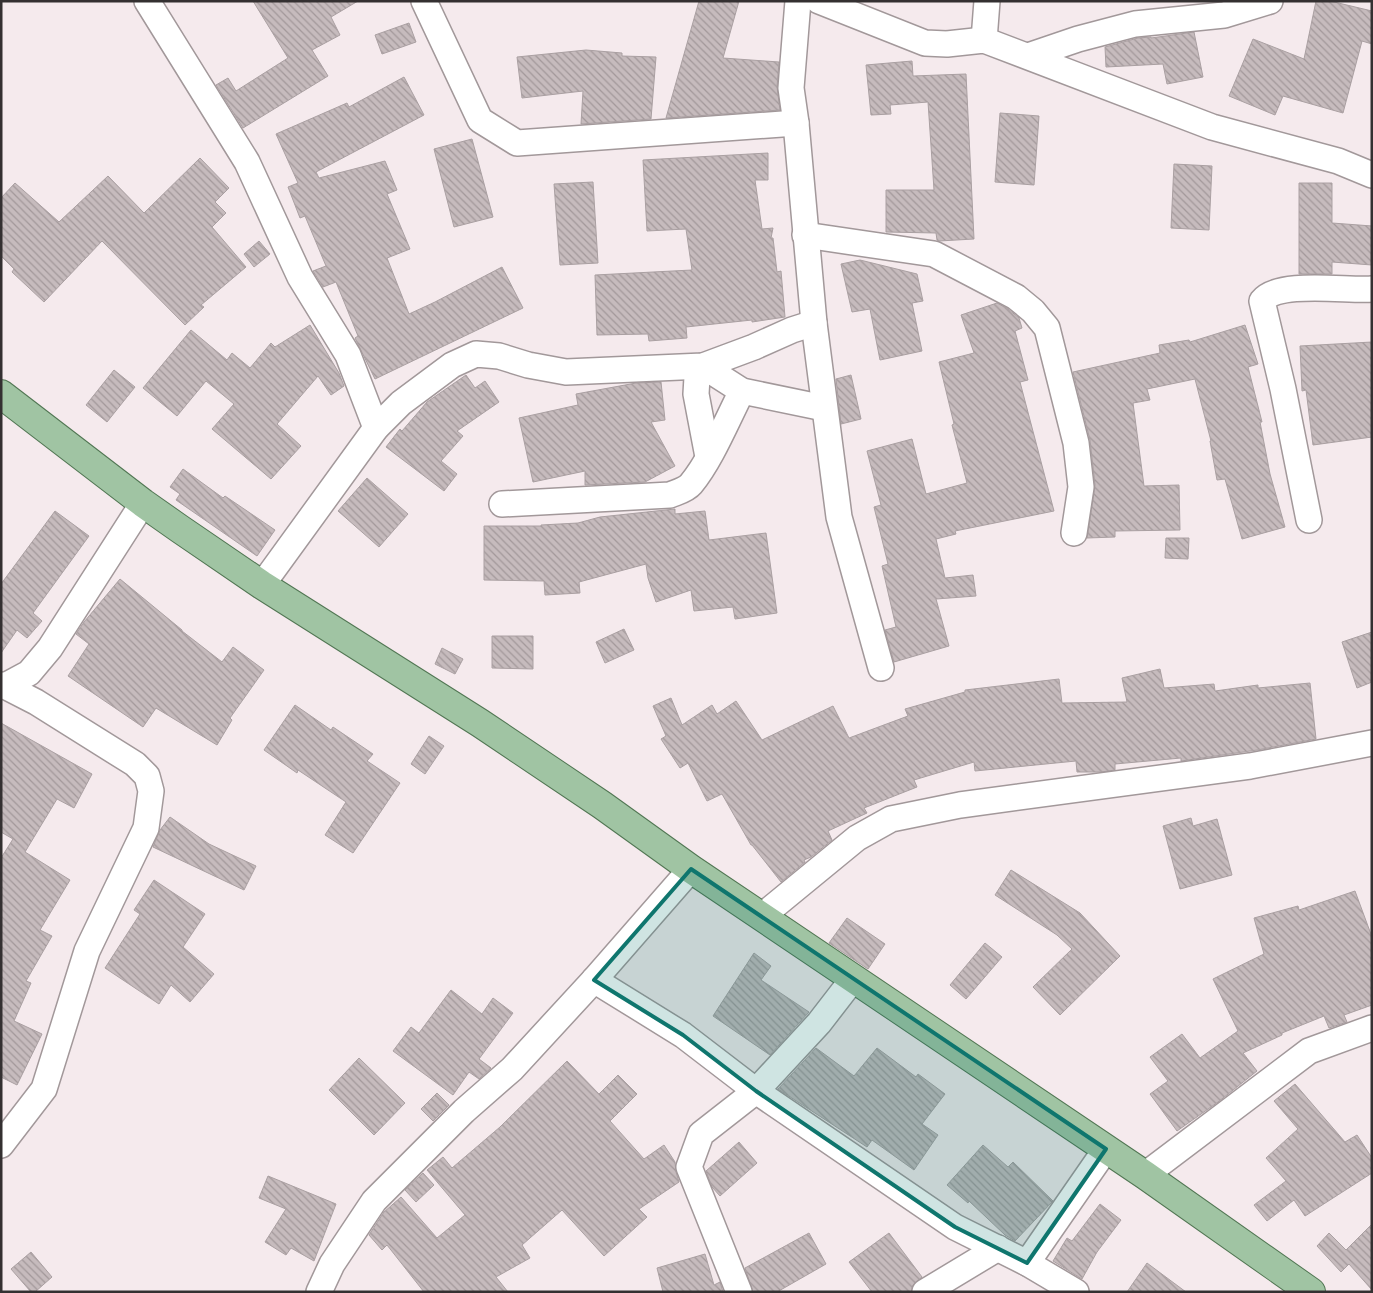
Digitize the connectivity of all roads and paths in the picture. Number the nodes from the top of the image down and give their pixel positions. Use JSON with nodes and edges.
{"nodes":[{"id":1,"x":147,"y":1,"type":"edge"},
{"id":2,"x":424,"y":1,"type":"edge"},
{"id":3,"x":798,"y":1,"type":"edge"},
{"id":4,"x":819,"y":1,"type":"edge"},
{"id":5,"x":987,"y":1,"type":"edge"},
{"id":6,"x":1270,"y":1,"type":"edge"},
{"id":7,"x":984,"y":40,"type":"junction"},
{"id":8,"x":1028,"y":56,"type":"junction"},
{"id":9,"x":796,"y":122,"type":"junction"},
{"id":10,"x":1372,"y":175,"type":"edge"},
{"id":11,"x":805,"y":234,"type":"junction"},
{"id":12,"x":1372,"y":289,"type":"edge"},
{"id":13,"x":814,"y":323,"type":"junction"},
{"id":14,"x":703,"y":366,"type":"junction"},
{"id":15,"x":742,"y":391,"type":"junction"},
{"id":16,"x":1,"y":394,"type":"edge"},
{"id":17,"x":824,"y":408,"type":"junction"},
{"id":18,"x":376,"y":428,"type":"junction"},
{"id":19,"x":708,"y":457,"type":"junction"},
{"id":20,"x":143,"y":503,"type":"junction"},
{"id":21,"x":502,"y":504,"type":"dead end"},
{"id":22,"x":1309,"y":520,"type":"dead end"},
{"id":23,"x":1074,"y":533,"type":"dead end"},
{"id":24,"x":262,"y":585,"type":"junction"},
{"id":25,"x":880,"y":668,"type":"dead end"},
{"id":26,"x":29,"y":673,"type":"junction"},
{"id":27,"x":3,"y":685,"type":"edge"},
{"id":28,"x":36,"y":702,"type":"junction"},
{"id":29,"x":1372,"y":743,"type":"edge"},
{"id":30,"x":691,"y":869,"type":"junction"},
{"id":31,"x":762,"y":916,"type":"junction"},
{"id":32,"x":853,"y":978,"type":"junction"},
{"id":33,"x":594,"y":980,"type":"junction"},
{"id":34,"x":1372,"y":1028,"type":"edge"},
{"id":35,"x":756,"y":1091,"type":"junction"},
{"id":36,"x":1,"y":1145,"type":"edge"},
{"id":37,"x":1106,"y":1149,"type":"junction"},
{"id":38,"x":1145,"y":1175,"type":"junction"},
{"id":39,"x":998,"y":1248,"type":"junction"},
{"id":40,"x":1027,"y":1263,"type":"junction"},
{"id":41,"x":319,"y":1292,"type":"edge"},
{"id":42,"x":739,"y":1292,"type":"edge"},
{"id":43,"x":925,"y":1292,"type":"edge"},
{"id":44,"x":1076,"y":1292,"type":"edge"},
{"id":45,"x":1311,"y":1292,"type":"edge"}],
"edges":[{"from":1,"to":18,"type":"street"},
{"from":2,"to":9,"type":"street"},
{"from":3,"to":9,"type":"street"},
{"from":4,"to":7,"type":"street"},
{"from":5,"to":7,"type":"street"},
{"from":6,"to":8,"type":"street"},
{"from":7,"to":8,"type":"street"},
{"from":8,"to":10,"type":"street"},
{"from":9,"to":11,"type":"street"},
{"from":11,"to":13,"type":"street"},
{"from":11,"to":23,"type":"street"},
{"from":12,"to":22,"type":"street"},
{"from":13,"to":14,"type":"street"},
{"from":13,"to":17,"type":"street"},
{"from":14,"to":15,"type":"street"},
{"from":14,"to":18,"type":"street"},
{"from":14,"to":19,"type":"street"},
{"from":15,"to":17,"type":"street"},
{"from":15,"to":19,"type":"street"},
{"from":16,"to":20,"type":"main road"},
{"from":17,"to":25,"type":"street"},
{"from":18,"to":24,"type":"street"},
{"from":19,"to":21,"type":"street"},
{"from":20,"to":24,"type":"main road"},
{"from":20,"to":26,"type":"street"},
{"from":24,"to":30,"type":"main road"},
{"from":26,"to":27,"type":"street"},
{"from":26,"to":28,"type":"street"},
{"from":27,"to":28,"type":"street"},
{"from":28,"to":36,"type":"street"},
{"from":29,"to":31,"type":"street"},
{"from":30,"to":31,"type":"main road"},
{"from":30,"to":33,"type":"street"},
{"from":31,"to":32,"type":"main road"},
{"from":32,"to":35,"type":"street"},
{"from":32,"to":37,"type":"main road"},
{"from":33,"to":35,"type":"street"},
{"from":33,"to":41,"type":"street"},
{"from":34,"to":38,"type":"street"},
{"from":35,"to":39,"type":"street"},
{"from":35,"to":42,"type":"street"},
{"from":37,"to":38,"type":"main road"},
{"from":37,"to":40,"type":"street"},
{"from":38,"to":45,"type":"main road"},
{"from":39,"to":40,"type":"street"},
{"from":39,"to":43,"type":"street"},
{"from":40,"to":44,"type":"street"}]}
